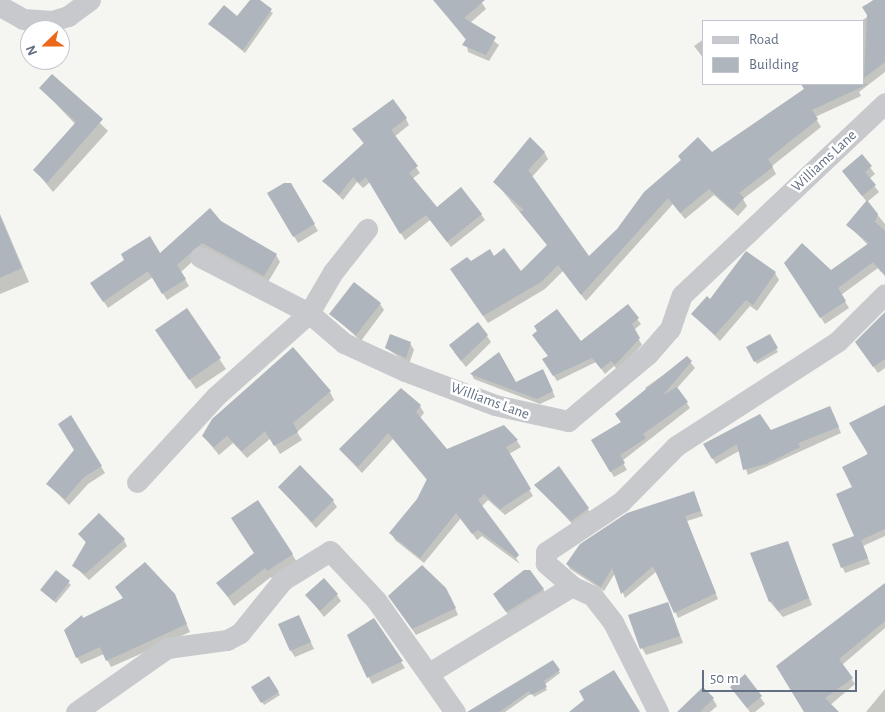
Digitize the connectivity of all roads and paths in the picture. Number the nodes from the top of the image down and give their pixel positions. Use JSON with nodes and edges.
{"nodes":[{"id":1,"x":90,"y":0,"type":"edge"},
{"id":2,"x":0,"y":6,"type":"edge"},
{"id":3,"x":885,"y":103,"type":"edge"},
{"id":4,"x":367,"y":229,"type":"dead end"},
{"id":5,"x":200,"y":257,"type":"dead end"},
{"id":6,"x":885,"y":294,"type":"edge"},
{"id":7,"x":309,"y":314,"type":"junction"},
{"id":8,"x":137,"y":482,"type":"dead end"},
{"id":9,"x":572,"y":586,"type":"junction"},
{"id":10,"x":430,"y":673,"type":"junction"},
{"id":11,"x":76,"y":712,"type":"edge"},
{"id":12,"x":455,"y":712,"type":"edge"},
{"id":13,"x":658,"y":712,"type":"edge"}],
"edges":[{"from":1,"to":2,"type":"street"},
{"from":3,"to":7,"type":"street","name":"Williams Lane"},
{"from":4,"to":7,"type":"street"},
{"from":5,"to":7,"type":"street"},
{"from":6,"to":9,"type":"street"},
{"from":7,"to":8,"type":"street"},
{"from":9,"to":10,"type":"street"},
{"from":9,"to":13,"type":"street"},
{"from":10,"to":11,"type":"street"},
{"from":10,"to":12,"type":"street"}]}
